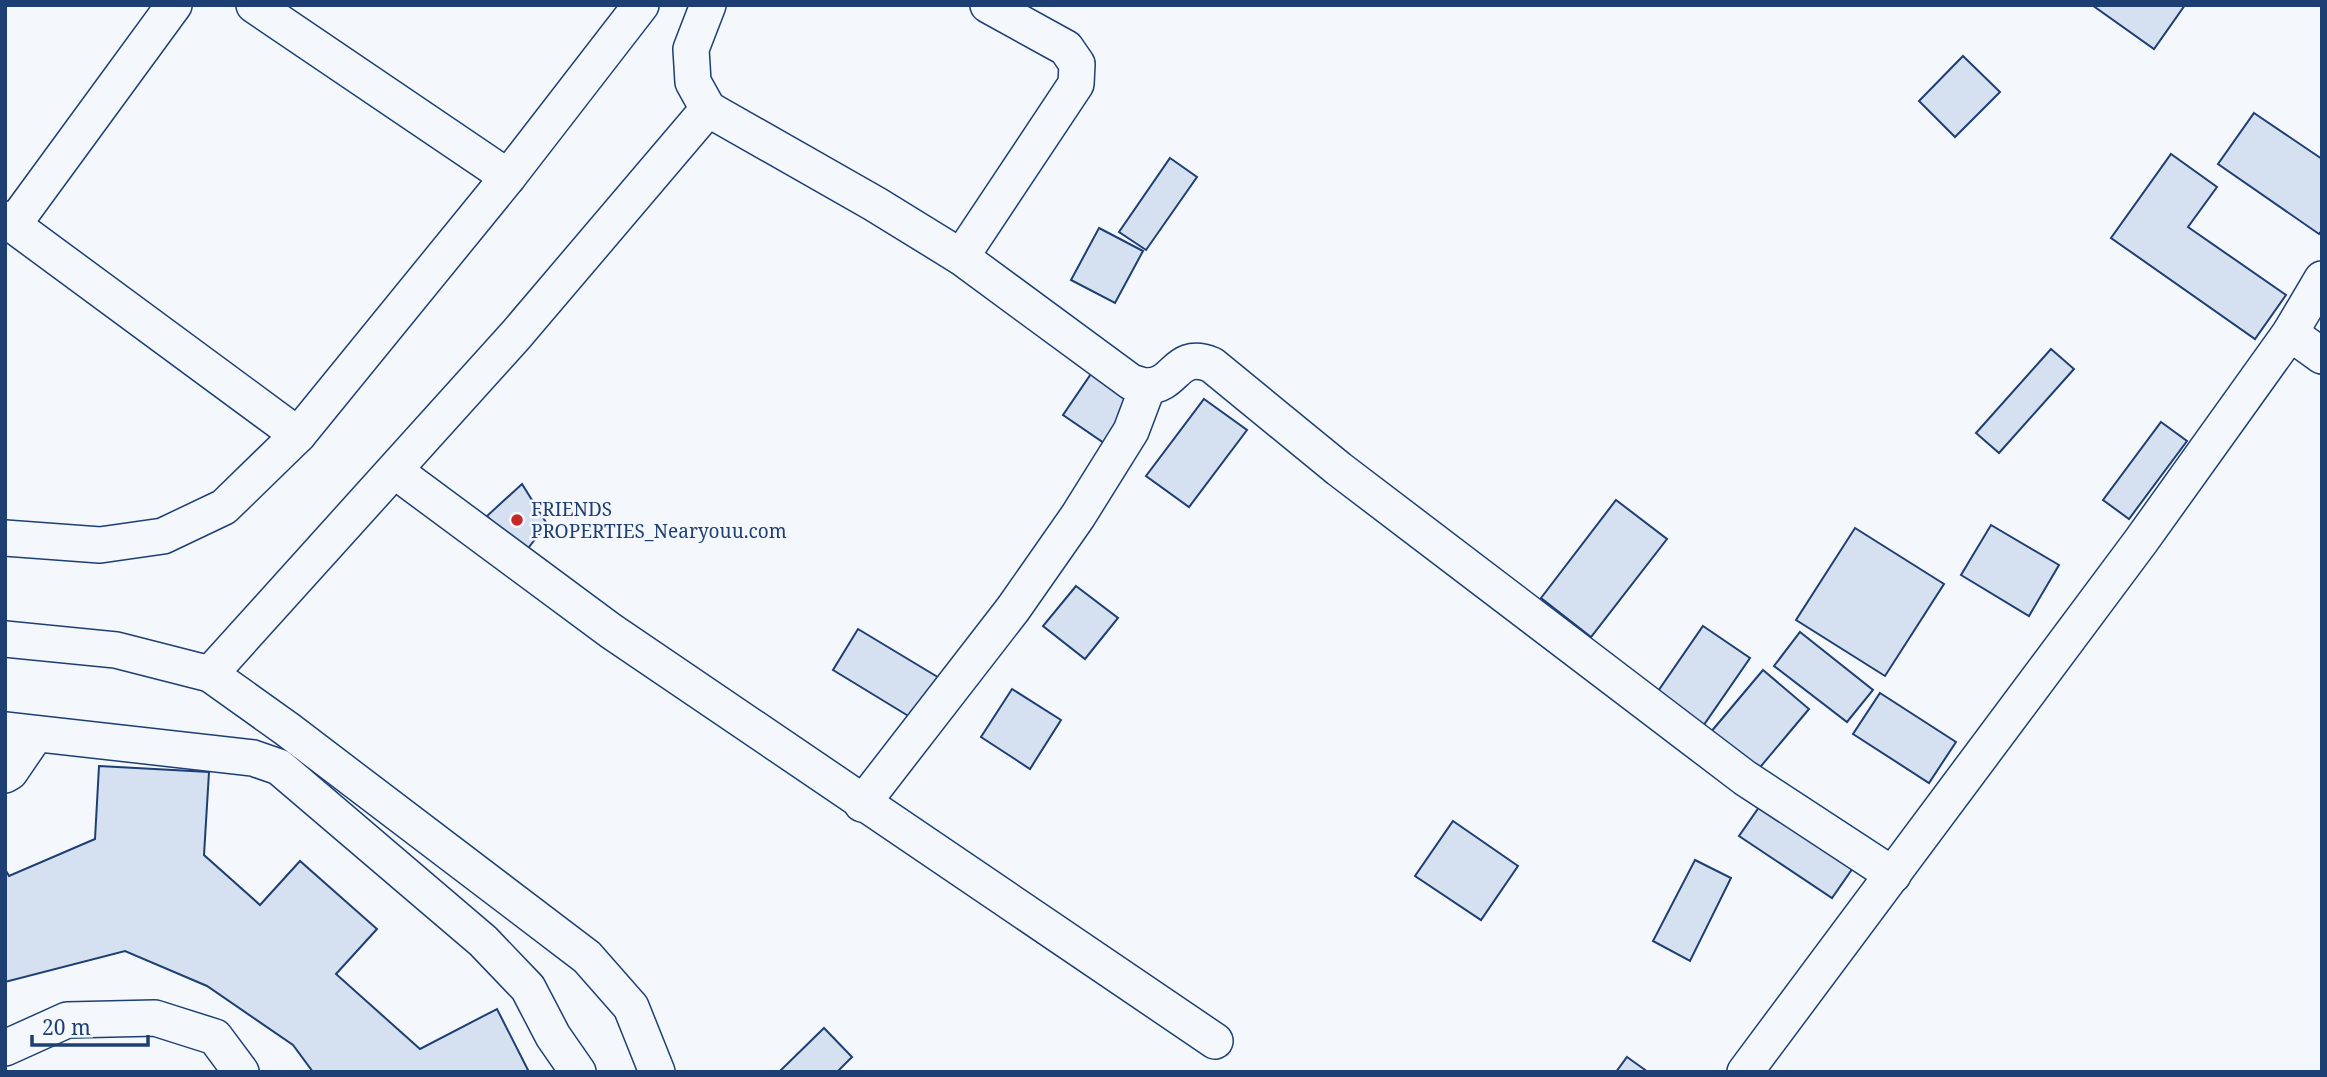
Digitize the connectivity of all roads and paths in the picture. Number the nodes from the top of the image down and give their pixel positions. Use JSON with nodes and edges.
{"nodes":[{"id":1,"x":174,"y":5,"type":"edge"},
{"id":2,"x":254,"y":5,"type":"edge"},
{"id":3,"x":641,"y":5,"type":"edge"},
{"id":4,"x":708,"y":5,"type":"edge"},
{"id":5,"x":988,"y":5,"type":"edge"},
{"id":6,"x":708,"y":108,"type":"junction"},
{"id":7,"x":508,"y":177,"type":"junction"},
{"id":8,"x":9,"y":222,"type":"edge"},
{"id":9,"x":961,"y":257,"type":"junction"},
{"id":10,"x":2322,"y":279,"type":"edge"},
{"id":11,"x":2290,"y":333,"type":"junction"},
{"id":12,"x":2322,"y":356,"type":"edge"},
{"id":13,"x":1147,"y":386,"type":"junction"},
{"id":14,"x":298,"y":435,"type":"junction"},
{"id":15,"x":395,"y":471,"type":"junction"},
{"id":16,"x":5,"y":538,"type":"edge"},
{"id":17,"x":5,"y":639,"type":"edge"},
{"id":18,"x":210,"y":674,"type":"junction"},
{"id":19,"x":21,"y":732,"type":"edge"},
{"id":20,"x":5,"y":775,"type":"edge"},
{"id":21,"x":862,"y":804,"type":"junction"},
{"id":22,"x":1893,"y":875,"type":"junction"},
{"id":23,"x":1215,"y":1041,"type":"dead end"},
{"id":24,"x":5,"y":1048,"type":"edge"},
{"id":25,"x":241,"y":1072,"type":"edge"},
{"id":26,"x":578,"y":1072,"type":"edge"},
{"id":27,"x":657,"y":1072,"type":"edge"},
{"id":28,"x":1745,"y":1072,"type":"edge"}],
"edges":[{"from":1,"to":8,"type":"street"},
{"from":2,"to":7,"type":"street"},
{"from":3,"to":7,"type":"street"},
{"from":4,"to":6,"type":"street"},
{"from":5,"to":9,"type":"street"},
{"from":6,"to":9,"type":"street"},
{"from":6,"to":15,"type":"street"},
{"from":7,"to":14,"type":"street"},
{"from":8,"to":14,"type":"street"},
{"from":9,"to":13,"type":"street"},
{"from":10,"to":11,"type":"street"},
{"from":11,"to":12,"type":"street"},
{"from":11,"to":22,"type":"street"},
{"from":13,"to":21,"type":"street"},
{"from":13,"to":22,"type":"street"},
{"from":14,"to":16,"type":"street"},
{"from":15,"to":18,"type":"street"},
{"from":15,"to":21,"type":"street"},
{"from":17,"to":18,"type":"street"},
{"from":18,"to":27,"type":"street"},
{"from":19,"to":20,"type":"street"},
{"from":19,"to":26,"type":"street"},
{"from":21,"to":23,"type":"street"},
{"from":22,"to":28,"type":"street"},
{"from":24,"to":25,"type":"street"}]}
